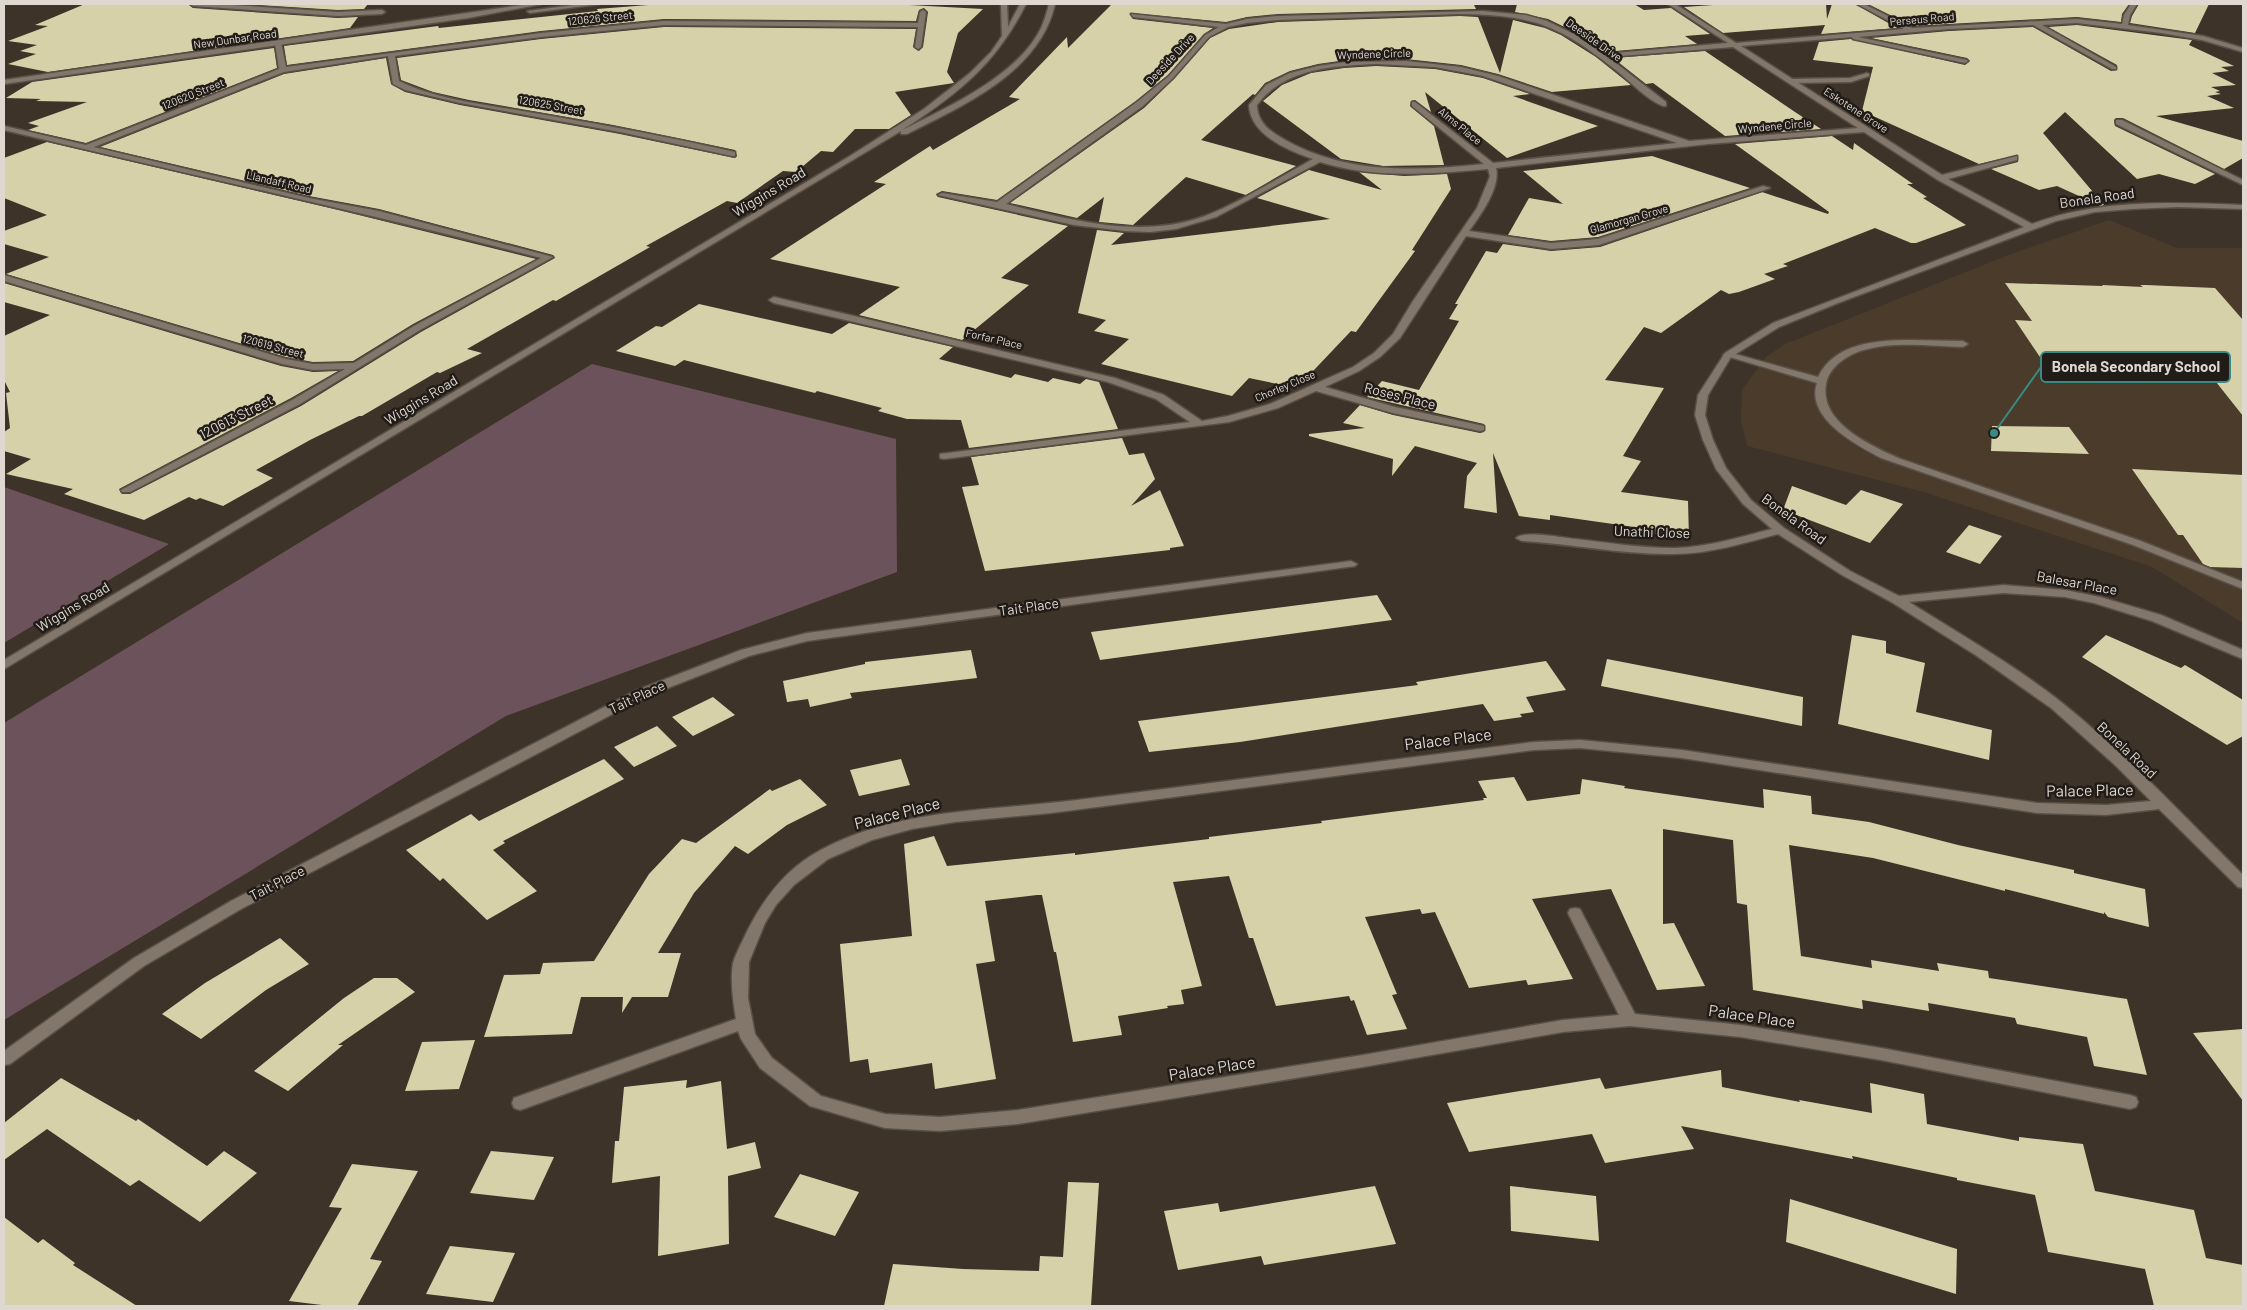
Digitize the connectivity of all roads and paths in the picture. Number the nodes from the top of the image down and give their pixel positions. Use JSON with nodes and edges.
{"nodes":[{"id":1,"x":193,"y":4,"type":"edge"},
{"id":2,"x":539,"y":4,"type":"edge"},
{"id":3,"x":592,"y":4,"type":"edge"},
{"id":4,"x":1004,"y":4,"type":"edge"},
{"id":5,"x":1023,"y":4,"type":"edge"},
{"id":6,"x":1052,"y":4,"type":"edge"},
{"id":7,"x":1671,"y":4,"type":"edge"},
{"id":8,"x":1860,"y":4,"type":"edge"},
{"id":9,"x":2134,"y":4,"type":"edge"},
{"id":10,"x":382,"y":12,"type":"dead end"},
{"id":11,"x":923,"y":12,"type":"dead end"},
{"id":12,"x":1133,"y":15,"type":"dead end"},
{"id":13,"x":468,"y":16,"type":"junction"},
{"id":14,"x":2032,"y":22,"type":"junction"},
{"id":15,"x":921,"y":25,"type":"junction"},
{"id":16,"x":1226,"y":26,"type":"junction"},
{"id":17,"x":2125,"y":26,"type":"junction"},
{"id":18,"x":1911,"y":30,"type":"junction"},
{"id":19,"x":1005,"y":36,"type":"junction"},
{"id":20,"x":1848,"y":36,"type":"junction"},
{"id":21,"x":278,"y":43,"type":"junction"},
{"id":22,"x":1736,"y":46,"type":"junction"},
{"id":23,"x":918,"y":48,"type":"dead end"},
{"id":24,"x":2243,"y":50,"type":"edge"},
{"id":25,"x":391,"y":54,"type":"junction"},
{"id":26,"x":1600,"y":56,"type":"junction"},
{"id":27,"x":1965,"y":61,"type":"dead end"},
{"id":28,"x":2114,"y":68,"type":"dead end"},
{"id":29,"x":283,"y":70,"type":"junction"},
{"id":30,"x":1867,"y":75,"type":"dead end"},
{"id":31,"x":1791,"y":81,"type":"junction"},
{"id":32,"x":4,"y":82,"type":"edge"},
{"id":33,"x":1415,"y":104,"type":"dead end"},
{"id":34,"x":1663,"y":104,"type":"dead end"},
{"id":35,"x":2119,"y":122,"type":"dead end"},
{"id":36,"x":4,"y":128,"type":"edge"},
{"id":37,"x":1864,"y":130,"type":"junction"},
{"id":38,"x":1689,"y":144,"type":"junction"},
{"id":39,"x":85,"y":148,"type":"junction"},
{"id":40,"x":732,"y":154,"type":"dead end"},
{"id":41,"x":853,"y":158,"type":"junction"},
{"id":42,"x":2014,"y":158,"type":"dead end"},
{"id":43,"x":1319,"y":159,"type":"junction"},
{"id":44,"x":1491,"y":166,"type":"junction"},
{"id":45,"x":1941,"y":178,"type":"junction"},
{"id":46,"x":2243,"y":183,"type":"edge"},
{"id":47,"x":1766,"y":188,"type":"dead end"},
{"id":48,"x":942,"y":195,"type":"dead end"},
{"id":49,"x":999,"y":206,"type":"junction"},
{"id":50,"x":2243,"y":207,"type":"edge"},
{"id":51,"x":2032,"y":228,"type":"junction"},
{"id":52,"x":1464,"y":233,"type":"junction"},
{"id":53,"x":4,"y":278,"type":"edge"},
{"id":54,"x":774,"y":300,"type":"dead end"},
{"id":55,"x":1963,"y":344,"type":"dead end"},
{"id":56,"x":1728,"y":356,"type":"junction"},
{"id":57,"x":356,"y":366,"type":"junction"},
{"id":58,"x":1821,"y":380,"type":"junction"},
{"id":59,"x":1316,"y":387,"type":"junction"},
{"id":60,"x":1200,"y":424,"type":"junction"},
{"id":61,"x":1480,"y":428,"type":"dead end"},
{"id":62,"x":944,"y":456,"type":"dead end"},
{"id":63,"x":126,"y":490,"type":"dead end"},
{"id":64,"x":1780,"y":530,"type":"junction"},
{"id":65,"x":1522,"y":538,"type":"dead end"},
{"id":66,"x":1351,"y":564,"type":"dead end"},
{"id":67,"x":2243,"y":586,"type":"edge"},
{"id":68,"x":1896,"y":600,"type":"junction"},
{"id":69,"x":2243,"y":655,"type":"edge"},
{"id":70,"x":4,"y":665,"type":"edge"},
{"id":71,"x":2162,"y":804,"type":"junction"},
{"id":72,"x":2243,"y":883,"type":"edge"},
{"id":73,"x":1575,"y":914,"type":"dead end"},
{"id":74,"x":1630,"y":1020,"type":"junction"},
{"id":75,"x":744,"y":1022,"type":"junction"},
{"id":76,"x":4,"y":1059,"type":"edge"},
{"id":77,"x":2130,"y":1102,"type":"dead end"},
{"id":78,"x":520,"y":1103,"type":"dead end"}],
"edges":[{"from":1,"to":10,"type":"street"},
{"from":2,"to":13,"type":"street","name":"New Dunbar Road"},
{"from":3,"to":13,"type":"street","name":"New Dunbar Road"},
{"from":4,"to":19,"type":"street"},
{"from":5,"to":19,"type":"street","name":"Wiggins Road"},
{"from":6,"to":41,"type":"street","name":"Wiggins Road"},
{"from":7,"to":22,"type":"street","name":"Eskotene Grove"},
{"from":8,"to":18,"type":"street"},
{"from":9,"to":17,"type":"street"},
{"from":11,"to":15,"type":"street"},
{"from":12,"to":16,"type":"street"},
{"from":13,"to":21,"type":"street","name":"New Dunbar Road"},
{"from":14,"to":17,"type":"street","name":"Perseus Road"},
{"from":14,"to":18,"type":"street","name":"Perseus Road"},
{"from":14,"to":28,"type":"street"},
{"from":15,"to":23,"type":"street"},
{"from":15,"to":25,"type":"street","name":"120626 Street"},
{"from":16,"to":26,"type":"street","name":"Deeside Drive"},
{"from":16,"to":49,"type":"street","name":"Deeside Drive"},
{"from":17,"to":24,"type":"street","name":"Perseus Road"},
{"from":18,"to":20,"type":"street","name":"Perseus Road"},
{"from":19,"to":41,"type":"street","name":"Wiggins Road"},
{"from":20,"to":22,"type":"street","name":"Perseus Road"},
{"from":20,"to":27,"type":"street"},
{"from":21,"to":29,"type":"street"},
{"from":21,"to":32,"type":"street","name":"New Dunbar Road"},
{"from":22,"to":26,"type":"street","name":"Perseus Road"},
{"from":22,"to":31,"type":"street","name":"Eskotene Grove"},
{"from":25,"to":29,"type":"street","name":"120626 Street"},
{"from":25,"to":40,"type":"street","name":"120625 Street"},
{"from":26,"to":34,"type":"street","name":"Deeside Drive"},
{"from":29,"to":39,"type":"street","name":"120620 Street"},
{"from":30,"to":31,"type":"street"},
{"from":31,"to":37,"type":"street","name":"Eskotene Grove"},
{"from":33,"to":44,"type":"street","name":"Alms Place"},
{"from":35,"to":46,"type":"street"},
{"from":36,"to":39,"type":"street","name":"Llandaff Road"},
{"from":37,"to":38,"type":"street","name":"Wyndene Circle"},
{"from":37,"to":45,"type":"street","name":"Eskotene Grove"},
{"from":38,"to":43,"type":"street","name":"Wyndene Circle"},
{"from":38,"to":44,"type":"street","name":"Wyndene Circle"},
{"from":39,"to":57,"type":"street","name":"Llandaff Road"},
{"from":41,"to":70,"type":"street","name":"Wiggins Road"},
{"from":42,"to":45,"type":"street"},
{"from":43,"to":44,"type":"street","name":"Wyndene Circle"},
{"from":43,"to":49,"type":"street"},
{"from":44,"to":52,"type":"street","name":"Chorley Close"},
{"from":45,"to":51,"type":"street","name":"Eskotene Grove"},
{"from":47,"to":52,"type":"street","name":"Glamorgan Grove"},
{"from":48,"to":49,"type":"street"},
{"from":50,"to":51,"type":"street","name":"Bonela Road"},
{"from":51,"to":56,"type":"street","name":"Bonela Road"},
{"from":52,"to":59,"type":"street","name":"Chorley Close"},
{"from":53,"to":57,"type":"street","name":"120619 Street"},
{"from":54,"to":60,"type":"street","name":"Forfar Place"},
{"from":55,"to":58,"type":"street"},
{"from":56,"to":58,"type":"street"},
{"from":56,"to":64,"type":"street","name":"Bonela Road"},
{"from":57,"to":63,"type":"street","name":"120613 Street"},
{"from":58,"to":67,"type":"street"},
{"from":59,"to":60,"type":"street","name":"Chorley Close"},
{"from":59,"to":61,"type":"street","name":"Roses Place"},
{"from":60,"to":62,"type":"street","name":"Chorley Close"},
{"from":64,"to":65,"type":"street","name":"Unathi Close"},
{"from":64,"to":68,"type":"street","name":"Bonela Road"},
{"from":66,"to":76,"type":"street","name":"Tait Place"},
{"from":68,"to":69,"type":"street","name":"Balesar Place"},
{"from":68,"to":71,"type":"street","name":"Bonela Road"},
{"from":71,"to":72,"type":"street","name":"Bonela Road"},
{"from":71,"to":75,"type":"street","name":"Palace Place"},
{"from":73,"to":74,"type":"street"},
{"from":74,"to":75,"type":"street","name":"Palace Place"},
{"from":74,"to":77,"type":"street","name":"Palace Place"},
{"from":75,"to":78,"type":"street"}]}
